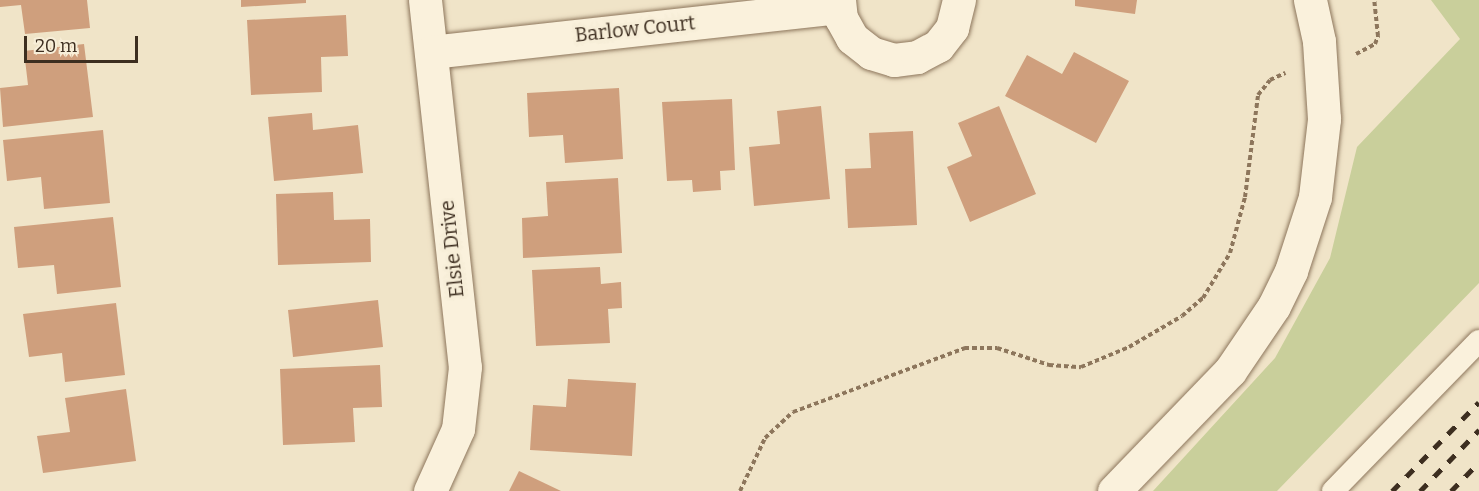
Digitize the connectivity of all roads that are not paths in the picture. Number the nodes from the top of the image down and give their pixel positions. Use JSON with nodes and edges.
{"nodes":[{"id":1,"x":424,"y":0,"type":"edge"},
{"id":2,"x":959,"y":0,"type":"edge"},
{"id":3,"x":1310,"y":0,"type":"edge"},
{"id":4,"x":839,"y":3,"type":"edge"},
{"id":5,"x":431,"y":52,"type":"junction"},
{"id":6,"x":1479,"y":341,"type":"edge"},
{"id":7,"x":430,"y":491,"type":"edge"},
{"id":8,"x":1114,"y":491,"type":"edge"},
{"id":9,"x":1333,"y":491,"type":"edge"}],
"edges":[{"from":1,"to":5,"type":"street","name":"Elsie Drive"},
{"from":2,"to":4,"type":"street"},
{"from":3,"to":8,"type":"street"},
{"from":4,"to":5,"type":"street","name":"Barlow Court"},
{"from":5,"to":7,"type":"street","name":"Elsie Drive"},
{"from":6,"to":9,"type":"lane"}]}
